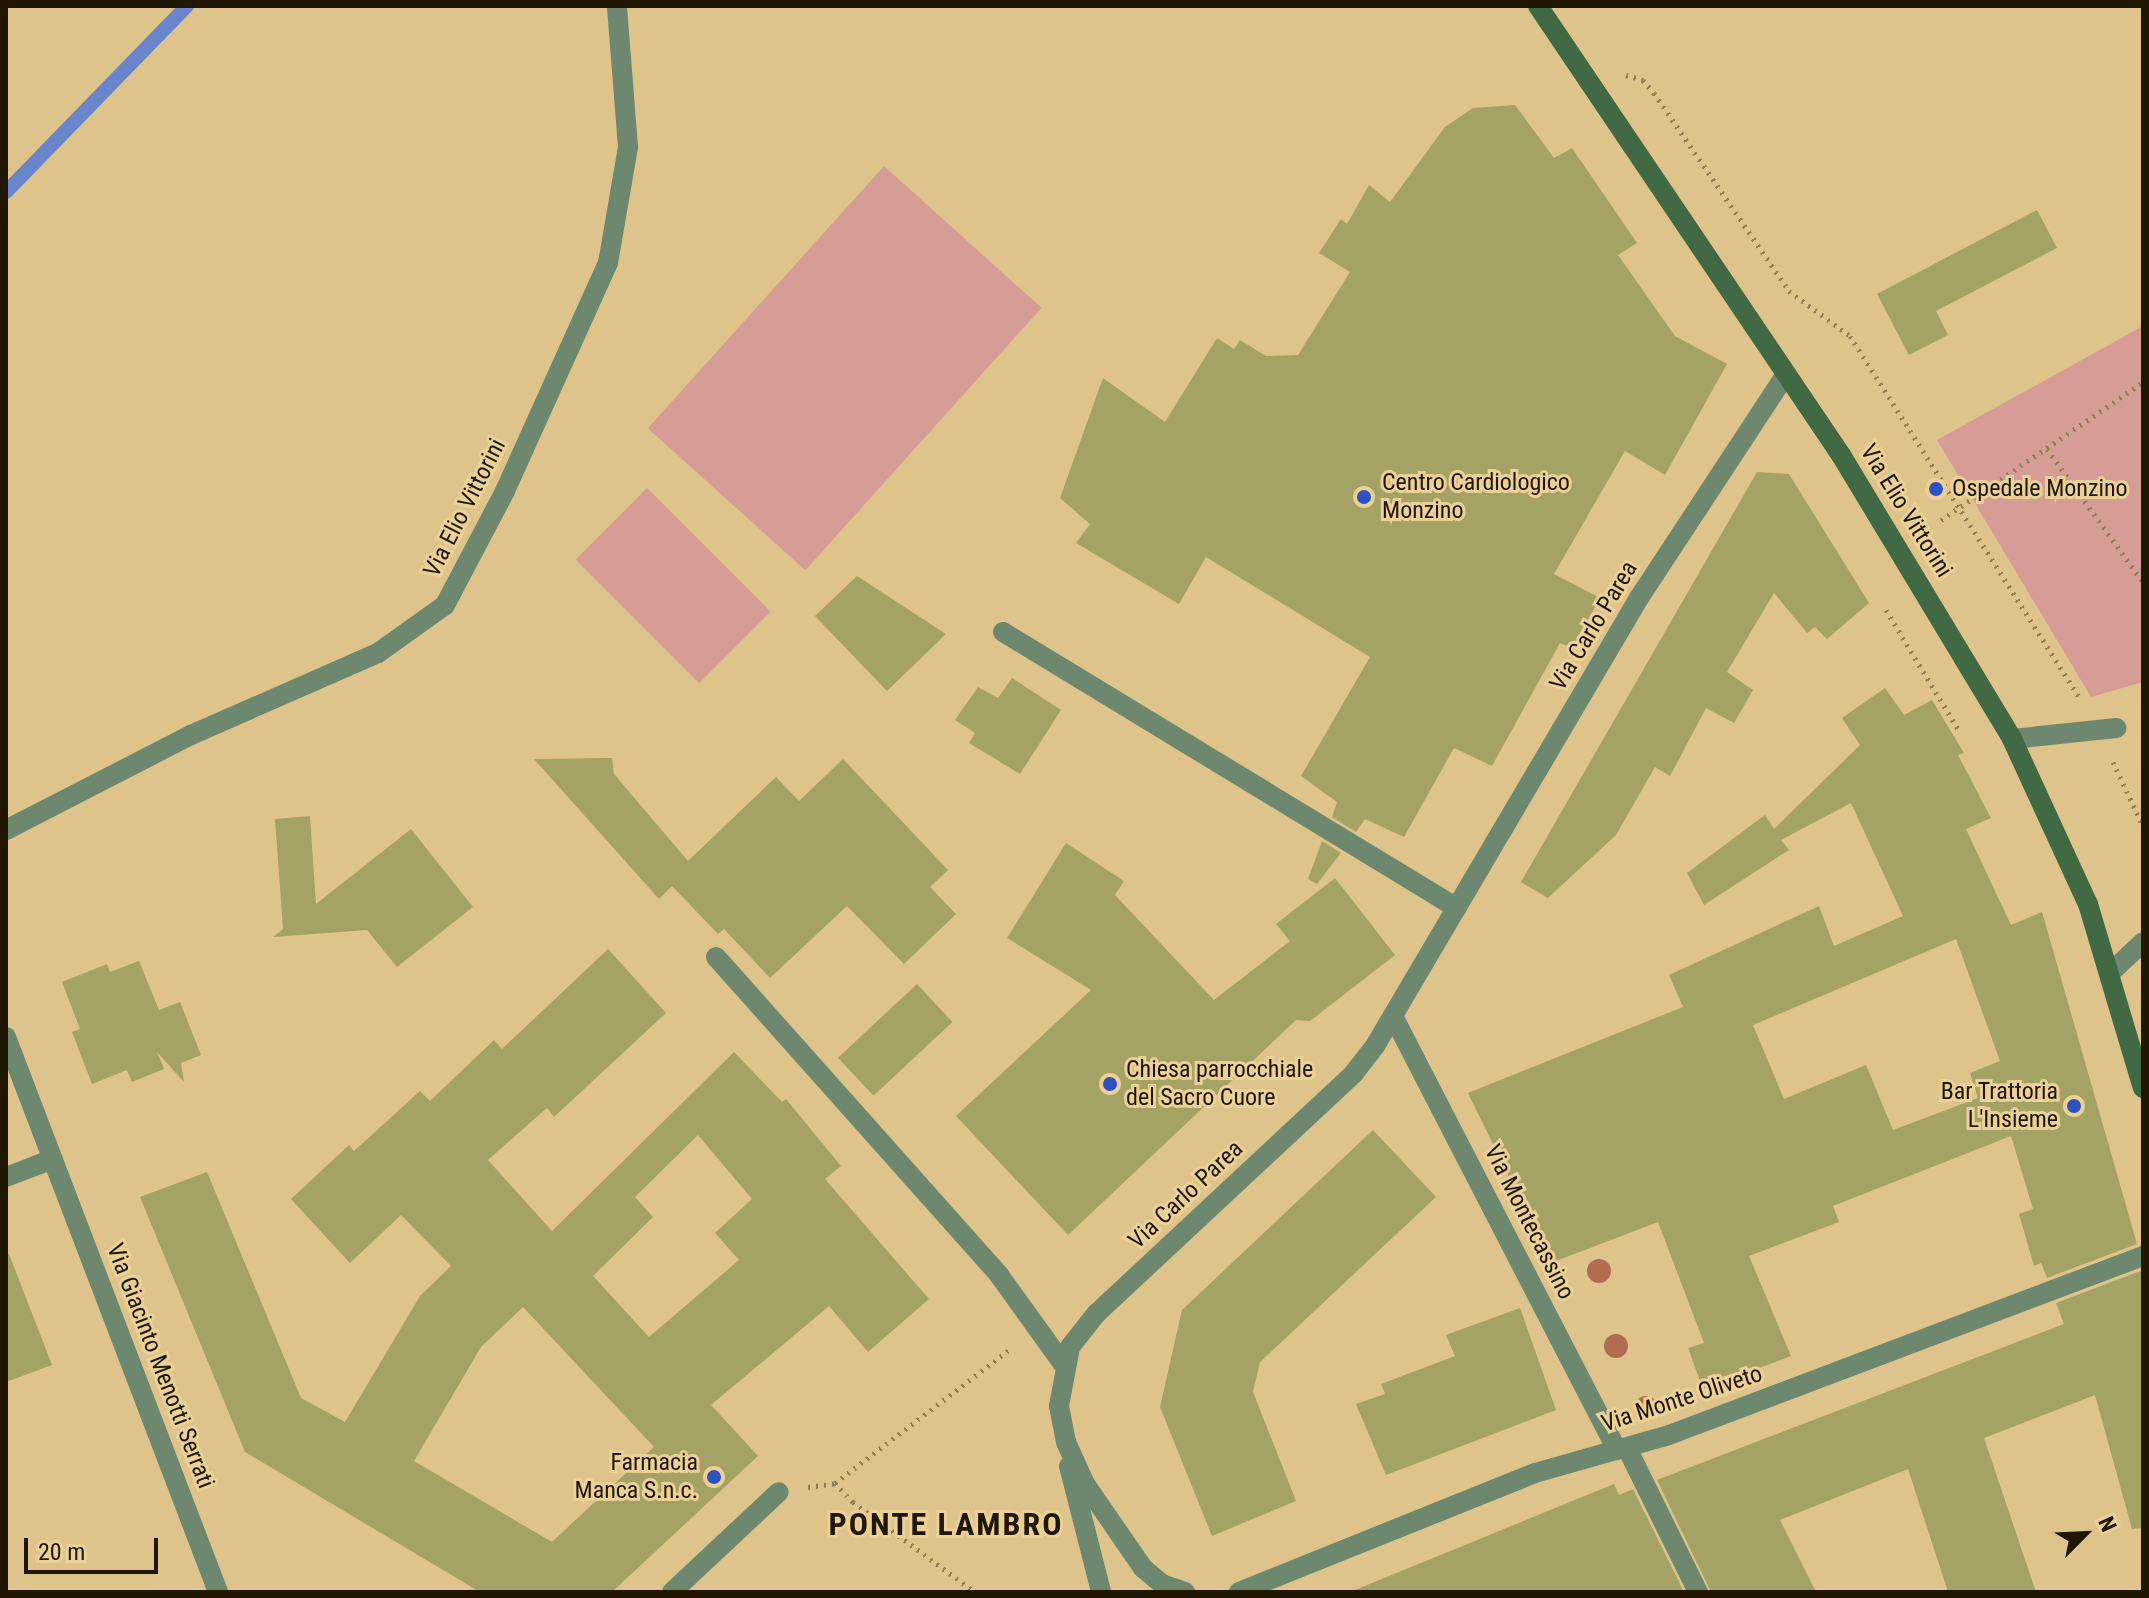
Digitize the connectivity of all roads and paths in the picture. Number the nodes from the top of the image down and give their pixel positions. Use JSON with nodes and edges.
{"nodes":[{"id":1,"x":617,"y":6,"type":"edge"},
{"id":2,"x":1538,"y":6,"type":"edge"},
{"id":3,"x":1591,"y":86,"type":"junction"},
{"id":4,"x":1785,"y":376,"type":"junction"},
{"id":5,"x":2143,"y":382,"type":"edge"},
{"id":6,"x":2047,"y":449,"type":"junction"},
{"id":7,"x":1962,"y":506,"type":"junction"},
{"id":8,"x":1941,"y":520,"type":"dead end"},
{"id":9,"x":2135,"y":573,"type":"junction"},
{"id":10,"x":2143,"y":573,"type":"edge"},
{"id":11,"x":2143,"y":582,"type":"edge"},
{"id":12,"x":1886,"y":610,"type":"dead end"},
{"id":13,"x":1003,"y":632,"type":"dead end"},
{"id":14,"x":2108,"y":729,"type":"junction"},
{"id":15,"x":1960,"y":732,"type":"dead end"},
{"id":16,"x":2012,"y":739,"type":"junction"},
{"id":17,"x":2143,"y":826,"type":"edge"},
{"id":18,"x":6,"y":830,"type":"edge"},
{"id":19,"x":1457,"y":908,"type":"junction"},
{"id":20,"x":2143,"y":942,"type":"edge"},
{"id":21,"x":716,"y":957,"type":"dead end"},
{"id":22,"x":2110,"y":973,"type":"junction"},
{"id":23,"x":1394,"y":1018,"type":"junction"},
{"id":24,"x":6,"y":1037,"type":"edge"},
{"id":25,"x":2143,"y":1088,"type":"edge"},
{"id":26,"x":53,"y":1159,"type":"junction"},
{"id":27,"x":6,"y":1177,"type":"edge"},
{"id":28,"x":2143,"y":1256,"type":"edge"},
{"id":29,"x":1010,"y":1349,"type":"dead end"},
{"id":30,"x":1064,"y":1365,"type":"junction"},
{"id":31,"x":1066,"y":1442,"type":"junction"},
{"id":32,"x":1622,"y":1449,"type":"junction"},
{"id":33,"x":835,"y":1483,"type":"junction"},
{"id":34,"x":779,"y":1492,"type":"joint"},
{"id":35,"x":218,"y":1592,"type":"edge"},
{"id":36,"x":672,"y":1592,"type":"edge"},
{"id":37,"x":975,"y":1592,"type":"edge"},
{"id":38,"x":1101,"y":1592,"type":"edge"},
{"id":39,"x":1185,"y":1592,"type":"edge"},
{"id":40,"x":1239,"y":1592,"type":"edge"},
{"id":41,"x":1698,"y":1592,"type":"edge"}],
"edges":[{"from":1,"to":18,"type":"street","name":"Via Elio Vittorini"},
{"from":2,"to":3,"type":"street","name":"Via Elio Vittorini"},
{"from":3,"to":4,"type":"street","name":"Via Elio Vittorini"},
{"from":3,"to":7,"type":"path"},
{"from":4,"to":16,"type":"street","name":"Via Elio Vittorini"},
{"from":4,"to":19,"type":"street","name":"Via Carlo Parea"},
{"from":5,"to":6,"type":"path"},
{"from":6,"to":7,"type":"path"},
{"from":6,"to":9,"type":"path"},
{"from":7,"to":8,"type":"path"},
{"from":7,"to":14,"type":"path"},
{"from":9,"to":10,"type":"path"},
{"from":9,"to":11,"type":"path"},
{"from":12,"to":15,"type":"path"},
{"from":13,"to":19,"type":"street"},
{"from":14,"to":16,"type":"street"},
{"from":14,"to":17,"type":"path"},
{"from":16,"to":22,"type":"street","name":"Via Elio Vittorini"},
{"from":19,"to":23,"type":"street","name":"Via Carlo Parea"},
{"from":20,"to":22,"type":"street"},
{"from":21,"to":30,"type":"street"},
{"from":22,"to":25,"type":"street","name":"Via Elio Vittorini"},
{"from":23,"to":30,"type":"street","name":"Via Carlo Parea"},
{"from":23,"to":32,"type":"street","name":"Via Montecassino"},
{"from":24,"to":26,"type":"street","name":"Via Giacinto Menotti Serrati"},
{"from":26,"to":27,"type":"street"},
{"from":26,"to":35,"type":"street","name":"Via Giacinto Menotti Serrati"},
{"from":28,"to":32,"type":"street","name":"Via Monte Oliveto"},
{"from":29,"to":33,"type":"path"},
{"from":30,"to":31,"type":"street","name":"Via Carlo Parea"},
{"from":31,"to":38,"type":"street"},
{"from":31,"to":39,"type":"street","name":"Via Carlo Parea"},
{"from":32,"to":40,"type":"street","name":"Via Monte Oliveto"},
{"from":32,"to":41,"type":"street","name":"Via Montecassino"},
{"from":33,"to":34,"type":"path"},
{"from":33,"to":37,"type":"path"},
{"from":34,"to":36,"type":"street"}]}
